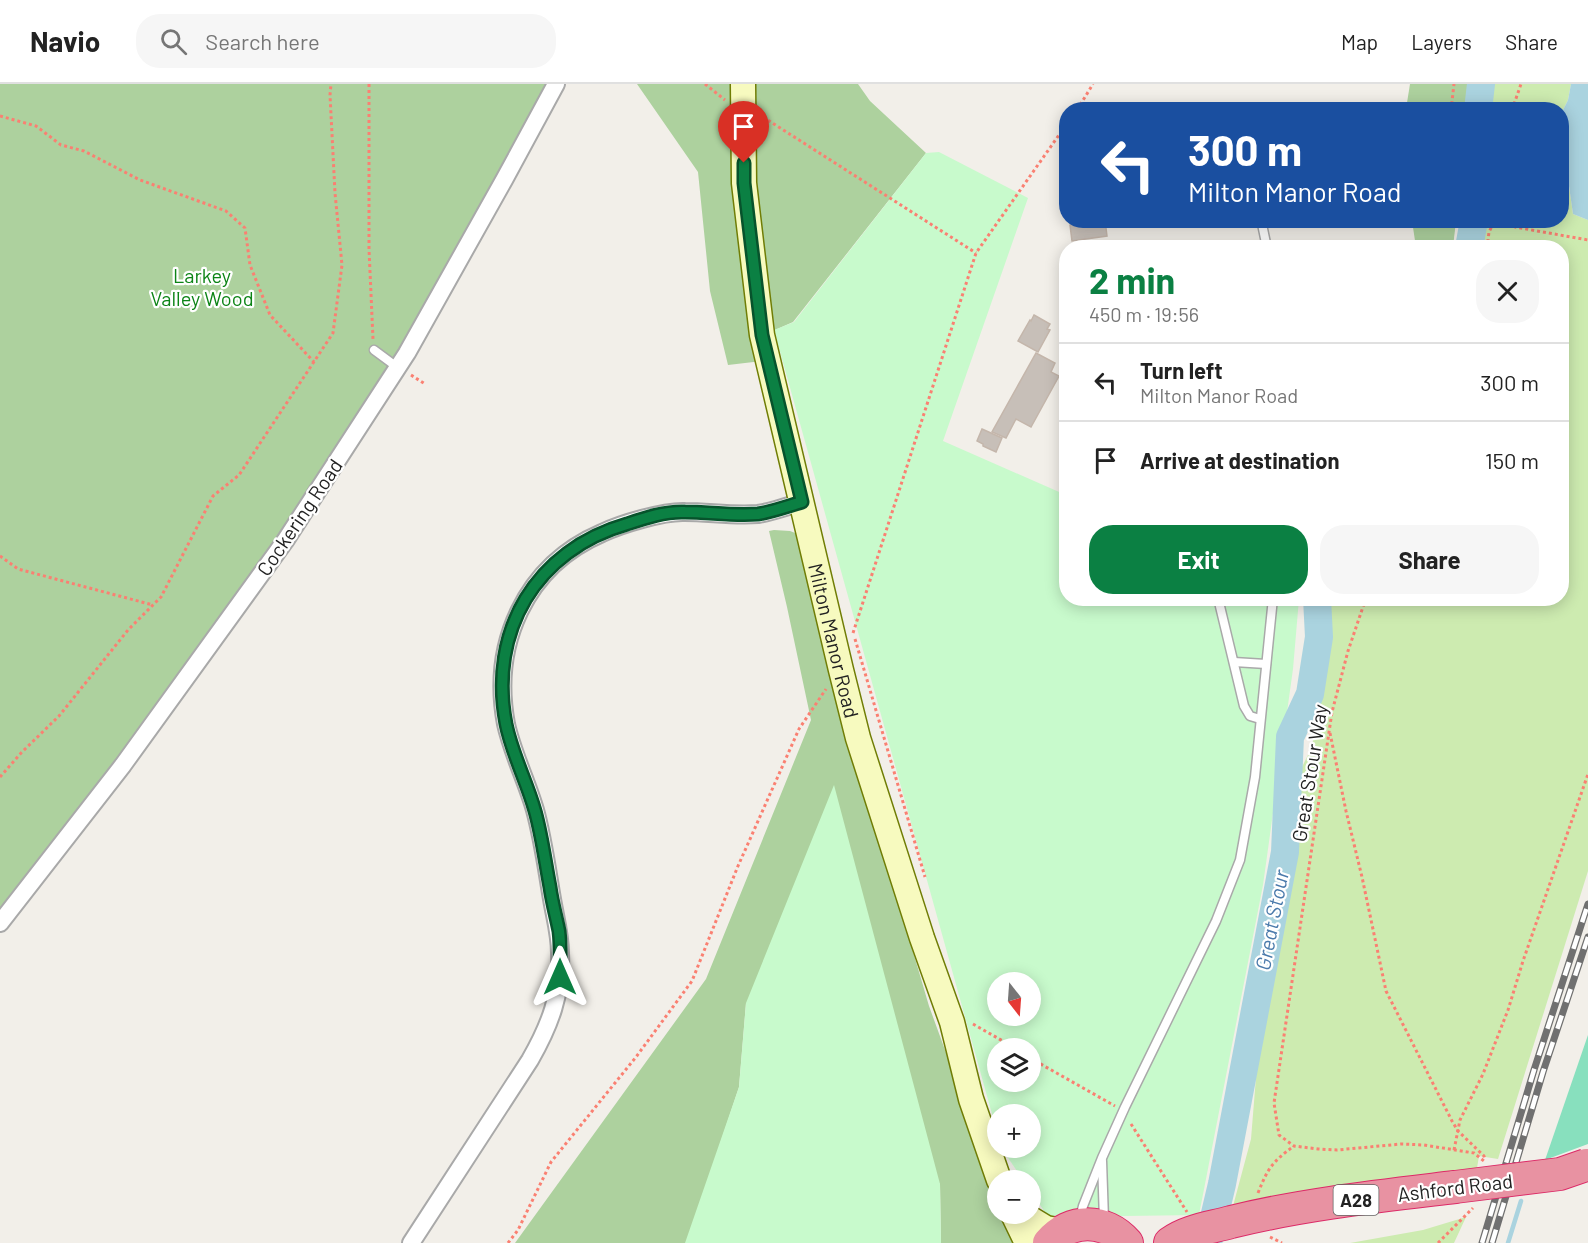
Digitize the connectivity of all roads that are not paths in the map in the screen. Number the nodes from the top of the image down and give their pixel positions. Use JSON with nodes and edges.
{"nodes":[{"id":1,"x":556,"y":84,"type":"edge"},
{"id":2,"x":737,"y":96,"type":"edge"},
{"id":3,"x":374,"y":350,"type":"road end"},
{"id":4,"x":397,"y":367,"type":"junction"},
{"id":5,"x":802,"y":502,"type":"junction"},
{"id":6,"x":1220,"y":606,"type":"edge"},
{"id":7,"x":1272,"y":606,"type":"edge"},
{"id":8,"x":1234,"y":662,"type":"junction"},
{"id":9,"x":1266,"y":664,"type":"junction"},
{"id":10,"x":1260,"y":719,"type":"junction"},
{"id":11,"x":0,"y":923,"type":"edge"},
{"id":12,"x":1102,"y":1158,"type":"junction"},
{"id":13,"x":1587,"y":1165,"type":"edge"},
{"id":14,"x":996,"y":1170,"type":"edge"},
{"id":15,"x":1018,"y":1224,"type":"edge"},
{"id":16,"x":1039,"y":1224,"type":"edge"},
{"id":17,"x":1089,"y":1233,"type":"edge"},
{"id":18,"x":1181,"y":1237,"type":"edge"},
{"id":19,"x":411,"y":1243,"type":"edge"},
{"id":20,"x":1027,"y":1243,"type":"edge"}],
"edges":[{"from":1,"to":4,"type":"street","name":"Cockering Road"},
{"from":2,"to":5,"type":"street","name":"Milton Manor Road"},
{"from":3,"to":4,"type":"lane"},
{"from":4,"to":11,"type":"street","name":"Cockering Road"},
{"from":5,"to":14,"type":"street","name":"Milton Manor Road"},
{"from":5,"to":19,"type":"street"},
{"from":6,"to":8,"type":"lane"},
{"from":7,"to":9,"type":"lane"},
{"from":8,"to":9,"type":"lane"},
{"from":8,"to":10,"type":"lane"},
{"from":9,"to":10,"type":"lane"},
{"from":10,"to":12,"type":"lane"},
{"from":12,"to":17,"type":"lane"},
{"from":12,"to":17,"type":"lane"},
{"from":13,"to":18,"type":"highway","name":"Ashford Road","number":"A28","bridge":true},
{"from":15,"to":20,"type":"street"},
{"from":16,"to":17,"type":"street"},
{"from":17,"to":18,"type":"highway","name":"Ashford Road","number":"A28"}]}
